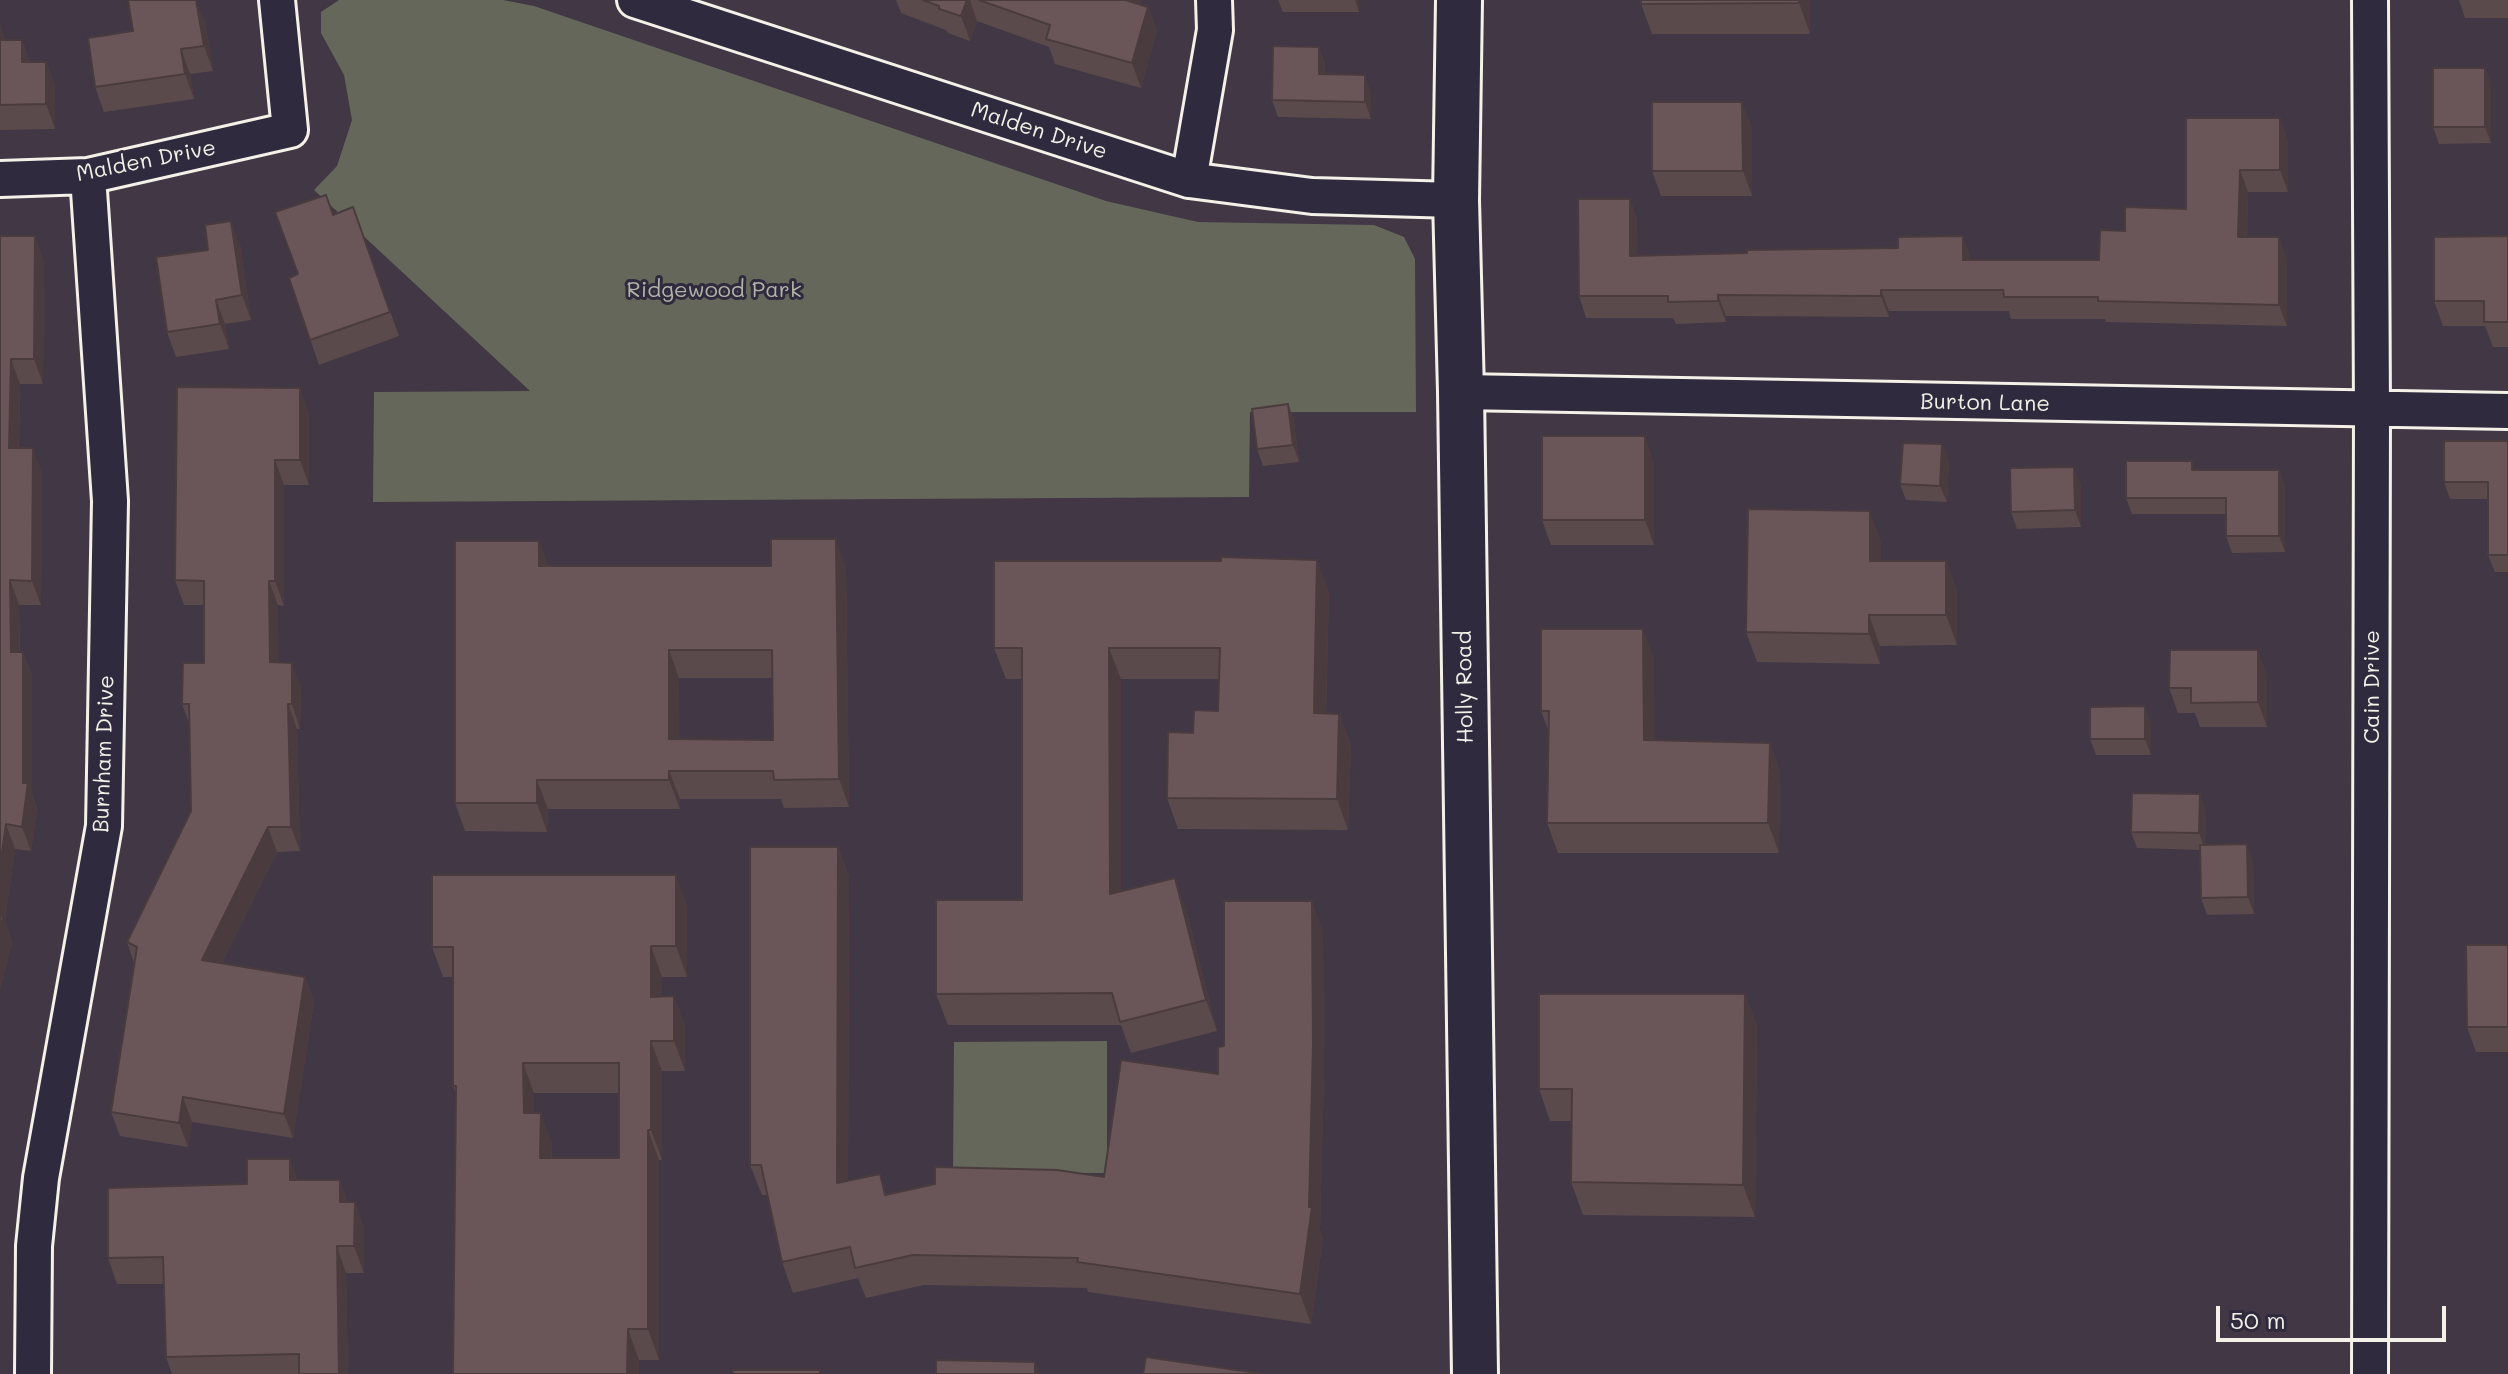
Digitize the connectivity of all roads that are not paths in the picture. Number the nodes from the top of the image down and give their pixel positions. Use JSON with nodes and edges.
{"nodes":[{"id":1,"x":277,"y":0,"type":"edge"},
{"id":2,"x":635,"y":0,"type":"edge"},
{"id":3,"x":1214,"y":0,"type":"edge"},
{"id":4,"x":1459,"y":0,"type":"edge"},
{"id":5,"x":2370,"y":0,"type":"edge"},
{"id":6,"x":88,"y":176,"type":"junction"},
{"id":7,"x":0,"y":179,"type":"edge"},
{"id":8,"x":1189,"y":180,"type":"junction"},
{"id":9,"x":1456,"y":200,"type":"junction"},
{"id":10,"x":1461,"y":392,"type":"junction"},
{"id":11,"x":2372,"y":411,"type":"junction"},
{"id":12,"x":2508,"y":411,"type":"edge"},
{"id":13,"x":33,"y":1374,"type":"edge"},
{"id":14,"x":1475,"y":1374,"type":"edge"},
{"id":15,"x":2370,"y":1374,"type":"edge"}],
"edges":[{"from":1,"to":6,"type":"street","name":"Malden Drive"},
{"from":2,"to":8,"type":"street","name":"Malden Drive"},
{"from":3,"to":8,"type":"street"},
{"from":4,"to":9,"type":"main road","name":"Holly Road"},
{"from":5,"to":11,"type":"street","name":"Cain Drive"},
{"from":6,"to":7,"type":"street","name":"Malden Drive"},
{"from":6,"to":13,"type":"street","name":"Burnham Drive"},
{"from":8,"to":9,"type":"street","name":"Malden Drive"},
{"from":9,"to":10,"type":"main road","name":"Holly Road"},
{"from":10,"to":11,"type":"street","name":"Burton Lane"},
{"from":10,"to":14,"type":"main road","name":"Holly Road"},
{"from":11,"to":12,"type":"street","name":"Burton Lane"},
{"from":11,"to":15,"type":"street","name":"Cain Drive"}]}
